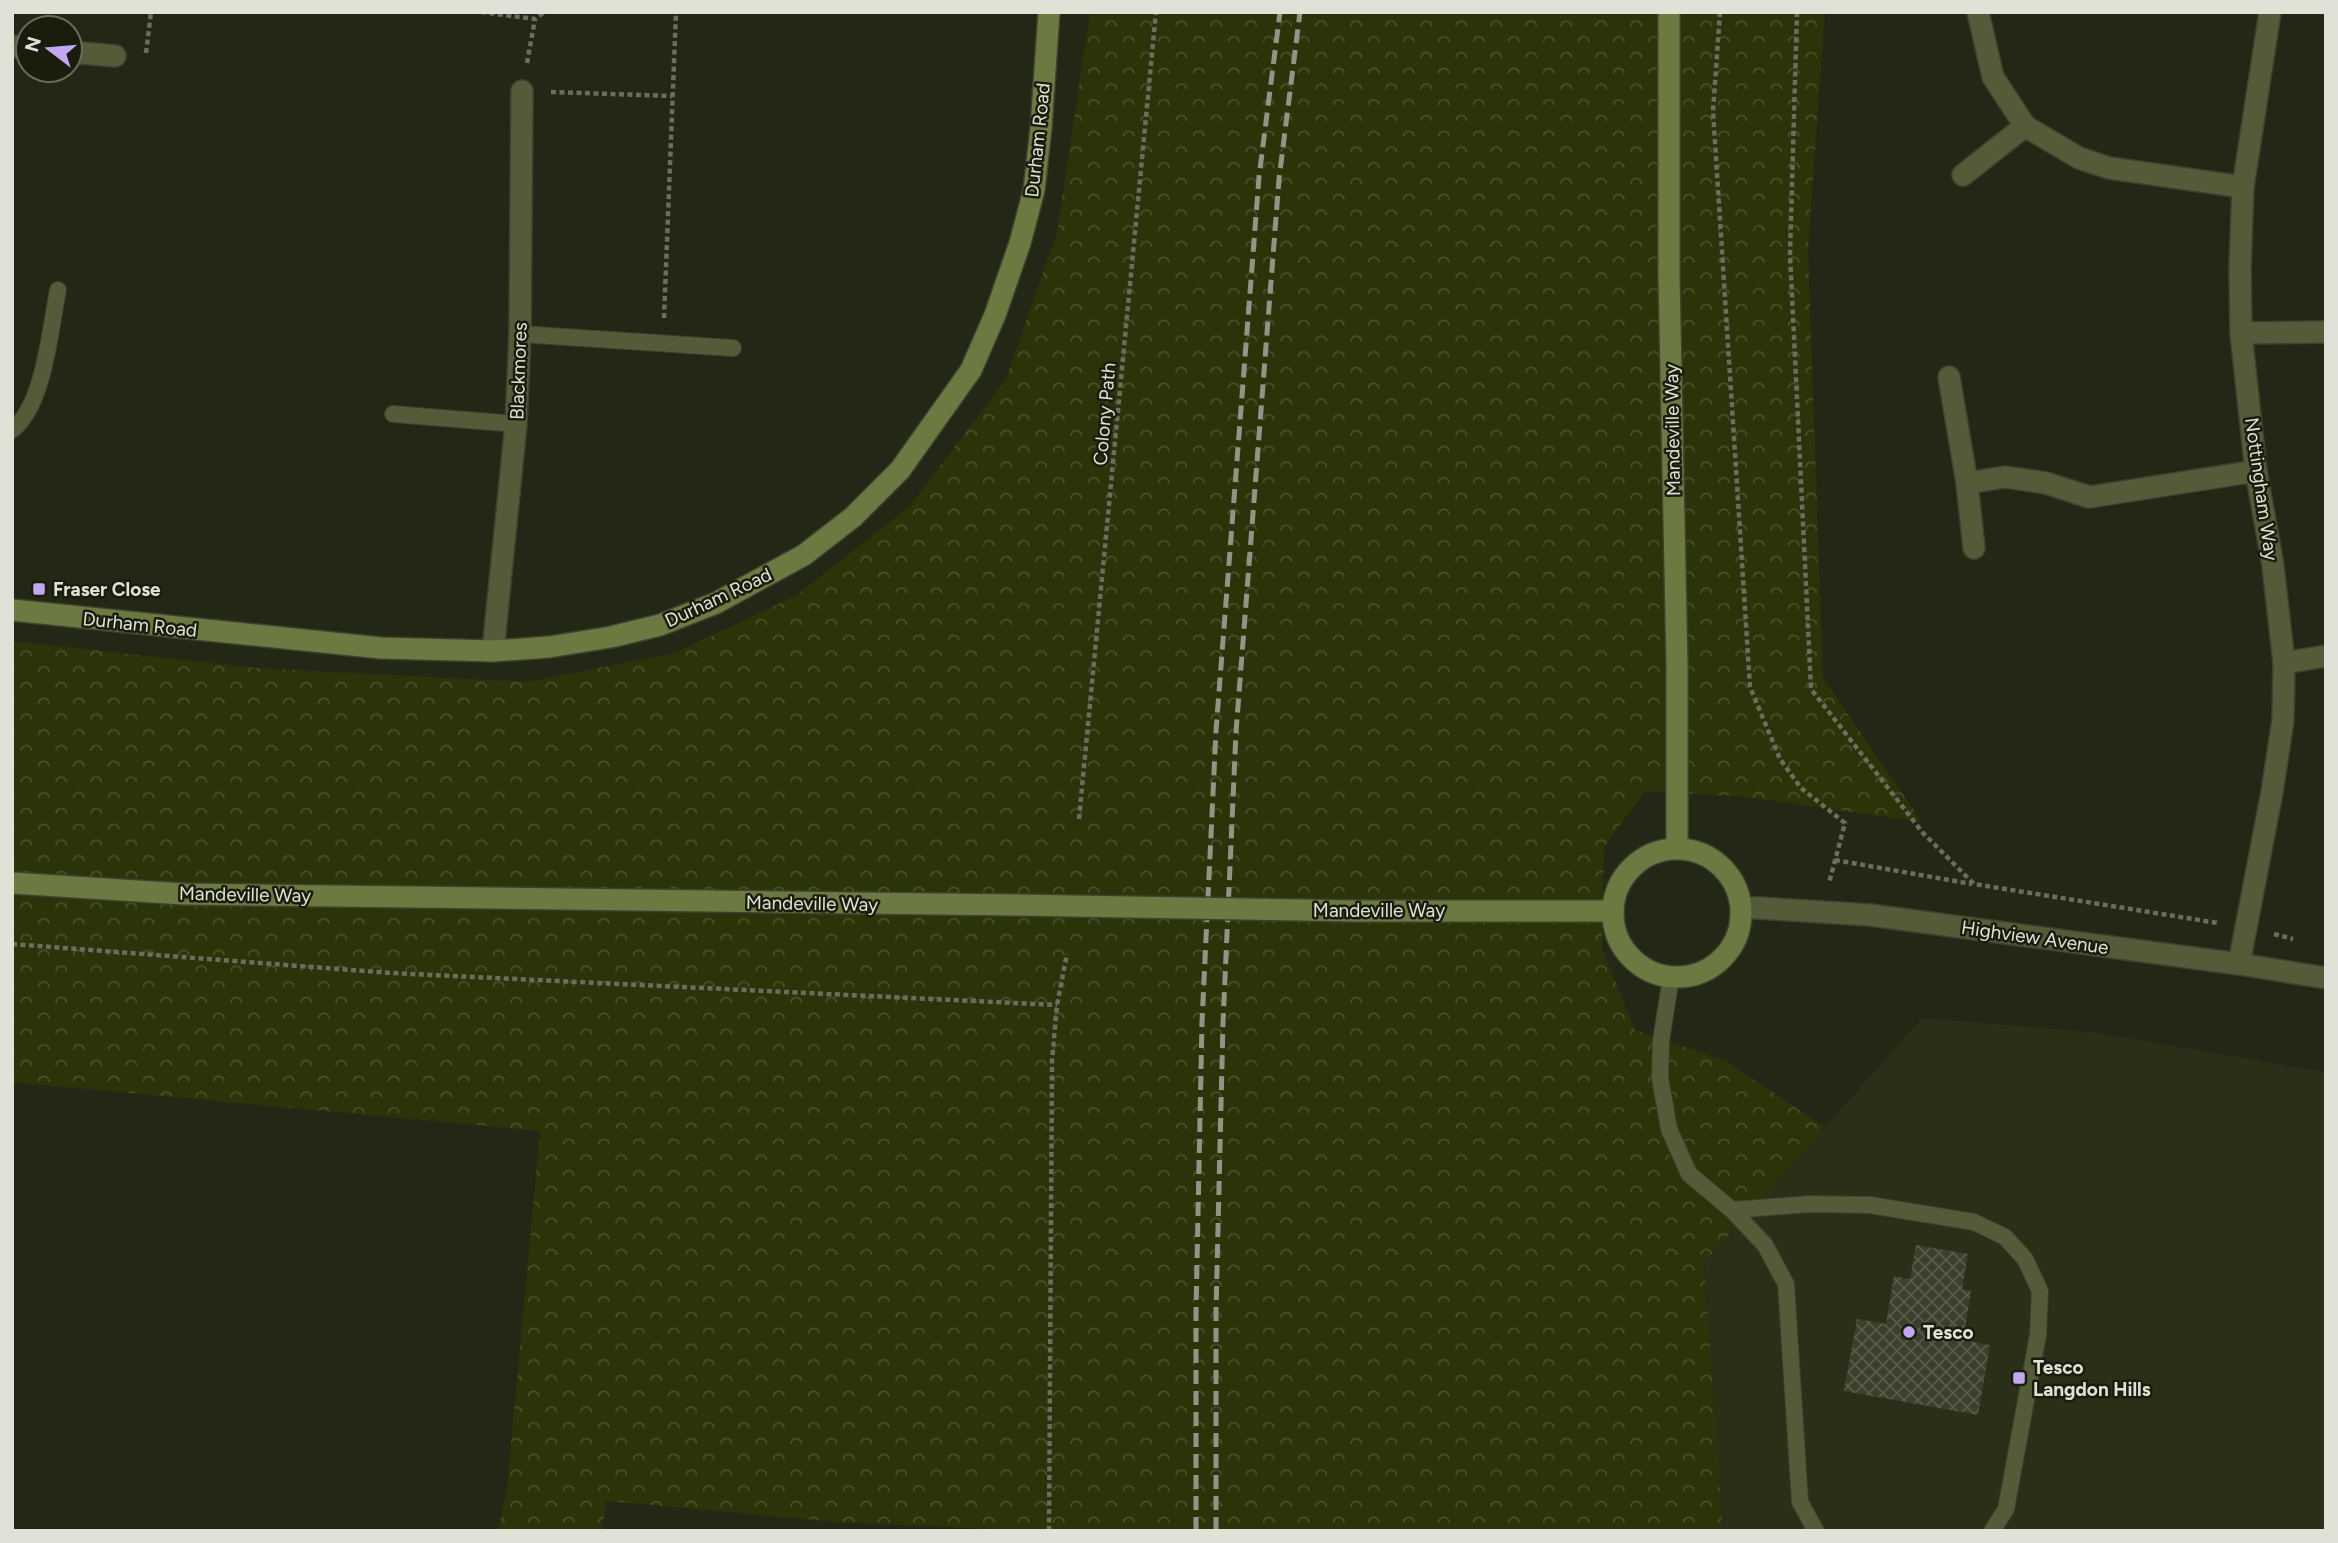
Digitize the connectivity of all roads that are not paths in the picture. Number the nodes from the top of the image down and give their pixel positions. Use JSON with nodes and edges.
{"nodes":[{"id":1,"x":1049,"y":12,"type":"edge"},
{"id":2,"x":1669,"y":12,"type":"edge"},
{"id":3,"x":1978,"y":12,"type":"edge"},
{"id":4,"x":2270,"y":12,"type":"edge"},
{"id":5,"x":84,"y":53,"type":"edge"},
{"id":6,"x":115,"y":56,"type":"dead end"},
{"id":7,"x":522,"y":90,"type":"road end"},
{"id":8,"x":2025,"y":126,"type":"junction"},
{"id":9,"x":1963,"y":175,"type":"dead end"},
{"id":10,"x":2243,"y":187,"type":"junction"},
{"id":11,"x":58,"y":290,"type":"dead end"},
{"id":12,"x":2326,"y":332,"type":"edge"},
{"id":13,"x":2241,"y":333,"type":"junction"},
{"id":14,"x":520,"y":334,"type":"junction"},
{"id":15,"x":733,"y":348,"type":"dead end"},
{"id":16,"x":1950,"y":377,"type":"dead end"},
{"id":17,"x":393,"y":414,"type":"dead end"},
{"id":18,"x":516,"y":424,"type":"junction"},
{"id":19,"x":12,"y":430,"type":"edge"},
{"id":20,"x":2256,"y":471,"type":"junction"},
{"id":21,"x":1967,"y":483,"type":"junction"},
{"id":22,"x":1974,"y":548,"type":"dead end"},
{"id":23,"x":12,"y":610,"type":"edge"},
{"id":24,"x":493,"y":651,"type":"junction"},
{"id":25,"x":2326,"y":656,"type":"edge"},
{"id":26,"x":2284,"y":663,"type":"junction"},
{"id":27,"x":1677,"y":848,"type":"junction"},
{"id":28,"x":12,"y":883,"type":"edge"},
{"id":29,"x":1742,"y":907,"type":"junction"},
{"id":30,"x":1613,"y":911,"type":"junction"},
{"id":31,"x":2239,"y":964,"type":"junction"},
{"id":32,"x":1671,"y":977,"type":"junction"},
{"id":33,"x":2326,"y":978,"type":"edge"},
{"id":34,"x":1732,"y":1210,"type":"junction"},
{"id":35,"x":2006,"y":1510,"type":"junction"},
{"id":36,"x":1816,"y":1531,"type":"edge"},
{"id":37,"x":1992,"y":1531,"type":"edge"},
{"id":38,"x":2003,"y":1531,"type":"edge"}],
"edges":[{"from":1,"to":24,"type":"main road","name":"Durham Road"},
{"from":2,"to":27,"type":"main road","name":"Mandeville Way"},
{"from":3,"to":8,"type":"street"},
{"from":4,"to":10,"type":"street","name":"Nottingham Way"},
{"from":5,"to":6,"type":"street"},
{"from":7,"to":14,"type":"street","name":"Blackmores"},
{"from":8,"to":9,"type":"street"},
{"from":8,"to":10,"type":"street"},
{"from":10,"to":13,"type":"street","name":"Nottingham Way"},
{"from":11,"to":19,"type":"lane"},
{"from":12,"to":13,"type":"street"},
{"from":13,"to":20,"type":"street","name":"Nottingham Way"},
{"from":14,"to":15,"type":"lane"},
{"from":14,"to":18,"type":"street","name":"Blackmores"},
{"from":16,"to":21,"type":"street"},
{"from":17,"to":18,"type":"lane"},
{"from":18,"to":24,"type":"street","name":"Blackmores"},
{"from":20,"to":21,"type":"street"},
{"from":20,"to":26,"type":"street","name":"Nottingham Way"},
{"from":21,"to":22,"type":"street"},
{"from":23,"to":24,"type":"main road","name":"Durham Road"},
{"from":25,"to":26,"type":"street"},
{"from":26,"to":31,"type":"street","name":"Nottingham Way"},
{"from":27,"to":29,"type":"main road"},
{"from":27,"to":30,"type":"main road"},
{"from":28,"to":30,"type":"main road","name":"Mandeville Way","bridge":true},
{"from":29,"to":31,"type":"street","name":"Highview Avenue"},
{"from":29,"to":32,"type":"main road"},
{"from":30,"to":32,"type":"main road"},
{"from":31,"to":33,"type":"street","name":"Highview Avenue"},
{"from":32,"to":34,"type":"lane"},
{"from":34,"to":35,"type":"lane"},
{"from":34,"to":36,"type":"lane"},
{"from":35,"to":37,"type":"lane"},
{"from":35,"to":38,"type":"lane"}]}
